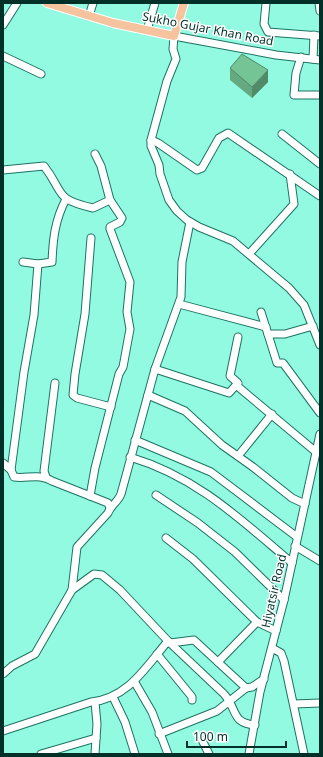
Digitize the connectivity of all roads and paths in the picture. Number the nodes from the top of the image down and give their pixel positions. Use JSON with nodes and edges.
{"nodes":[{"id":1,"x":17,"y":3,"type":"edge"},
{"id":2,"x":47,"y":3,"type":"edge"},
{"id":3,"x":93,"y":3,"type":"edge"},
{"id":4,"x":153,"y":3,"type":"edge"},
{"id":5,"x":184,"y":3,"type":"edge"},
{"id":6,"x":266,"y":3,"type":"edge"},
{"id":7,"x":319,"y":3,"type":"edge"},
{"id":8,"x":320,"y":12,"type":"edge"},
{"id":9,"x":89,"y":16,"type":"junction"},
{"id":10,"x":3,"y":25,"type":"edge"},
{"id":11,"x":147,"y":30,"type":"junction"},
{"id":12,"x":317,"y":35,"type":"edge"},
{"id":13,"x":174,"y":36,"type":"junction"},
{"id":14,"x":3,"y":56,"type":"edge"},
{"id":15,"x":300,"y":57,"type":"junction"},
{"id":16,"x":316,"y":59,"type":"edge"},
{"id":17,"x":41,"y":74,"type":"dead end"},
{"id":18,"x":320,"y":95,"type":"edge"},
{"id":19,"x":282,"y":134,"type":"dead end"},
{"id":20,"x":151,"y":140,"type":"junction"},
{"id":21,"x":95,"y":154,"type":"dead end"},
{"id":22,"x":320,"y":164,"type":"edge"},
{"id":23,"x":3,"y":170,"type":"edge"},
{"id":24,"x":290,"y":174,"type":"junction"},
{"id":25,"x":320,"y":196,"type":"edge"},
{"id":26,"x":66,"y":199,"type":"junction"},
{"id":27,"x":110,"y":200,"type":"junction"},
{"id":28,"x":190,"y":222,"type":"junction"},
{"id":29,"x":91,"y":238,"type":"dead end"},
{"id":30,"x":249,"y":254,"type":"junction"},
{"id":31,"x":23,"y":262,"type":"dead end"},
{"id":32,"x":38,"y":264,"type":"junction"},
{"id":33,"x":179,"y":304,"type":"junction"},
{"id":34,"x":261,"y":312,"type":"dead end"},
{"id":35,"x":313,"y":326,"type":"junction"},
{"id":36,"x":267,"y":331,"type":"junction"},
{"id":37,"x":238,"y":337,"type":"dead end"},
{"id":38,"x":320,"y":345,"type":"edge"},
{"id":39,"x":155,"y":369,"type":"junction"},
{"id":40,"x":55,"y":383,"type":"dead end"},
{"id":41,"x":236,"y":385,"type":"junction"},
{"id":42,"x":148,"y":395,"type":"junction"},
{"id":43,"x":111,"y":407,"type":"junction"},
{"id":44,"x":320,"y":413,"type":"edge"},
{"id":45,"x":272,"y":414,"type":"junction"},
{"id":46,"x":320,"y":434,"type":"edge"},
{"id":47,"x":135,"y":440,"type":"junction"},
{"id":48,"x":316,"y":452,"type":"junction"},
{"id":49,"x":238,"y":456,"type":"junction"},
{"id":50,"x":130,"y":457,"type":"junction"},
{"id":51,"x":3,"y":463,"type":"edge"},
{"id":52,"x":317,"y":466,"type":"edge"},
{"id":53,"x":11,"y":470,"type":"junction"},
{"id":54,"x":46,"y":477,"type":"junction"},
{"id":55,"x":156,"y":495,"type":"dead end"},
{"id":56,"x":90,"y":496,"type":"junction"},
{"id":57,"x":305,"y":504,"type":"junction"},
{"id":58,"x":110,"y":508,"type":"junction"},
{"id":59,"x":297,"y":537,"type":"junction"},
{"id":60,"x":166,"y":538,"type":"dead end"},
{"id":61,"x":295,"y":546,"type":"junction"},
{"id":62,"x":320,"y":561,"type":"edge"},
{"id":63,"x":292,"y":563,"type":"junction"},
{"id":64,"x":72,"y":590,"type":"junction"},
{"id":65,"x":284,"y":600,"type":"junction"},
{"id":66,"x":257,"y":622,"type":"junction"},
{"id":67,"x":276,"y":631,"type":"junction"},
{"id":68,"x":169,"y":642,"type":"junction"},
{"id":69,"x":272,"y":648,"type":"junction"},
{"id":70,"x":157,"y":654,"type":"junction"},
{"id":71,"x":218,"y":662,"type":"junction"},
{"id":72,"x":3,"y":674,"type":"edge"},
{"id":73,"x":264,"y":679,"type":"junction"},
{"id":74,"x":134,"y":681,"type":"junction"},
{"id":75,"x":246,"y":688,"type":"junction"},
{"id":76,"x":113,"y":696,"type":"junction"},
{"id":77,"x":192,"y":700,"type":"dead end"},
{"id":78,"x":230,"y":701,"type":"junction"},
{"id":79,"x":95,"y":702,"type":"junction"},
{"id":80,"x":320,"y":703,"type":"edge"},
{"id":81,"x":294,"y":704,"type":"junction"},
{"id":82,"x":255,"y":725,"type":"junction"},
{"id":83,"x":3,"y":731,"type":"edge"},
{"id":84,"x":160,"y":734,"type":"junction"},
{"id":85,"x":96,"y":738,"type":"junction"},
{"id":86,"x":202,"y":740,"type":"dead end"},
{"id":87,"x":41,"y":754,"type":"edge"},
{"id":88,"x":95,"y":754,"type":"edge"},
{"id":89,"x":135,"y":754,"type":"edge"},
{"id":90,"x":168,"y":754,"type":"edge"},
{"id":91,"x":209,"y":754,"type":"edge"},
{"id":92,"x":249,"y":754,"type":"edge"},
{"id":93,"x":304,"y":754,"type":"edge"}],
"edges":[{"from":1,"to":10,"type":"street"},
{"from":2,"to":9,"type":"main road","name":"Sukho Gujar Khan Road"},
{"from":3,"to":9,"type":"street"},
{"from":4,"to":11,"type":"street"},
{"from":5,"to":13,"type":"main road"},
{"from":6,"to":12,"type":"street"},
{"from":7,"to":8,"type":"street"},
{"from":9,"to":11,"type":"main road","name":"Sukho Gujar Khan Road"},
{"from":11,"to":13,"type":"main road","name":"Sukho Gujar Khan Road"},
{"from":12,"to":16,"type":"street"},
{"from":13,"to":15,"type":"street","name":"Sukho Gujar Khan Road"},
{"from":13,"to":20,"type":"street"},
{"from":14,"to":17,"type":"street"},
{"from":15,"to":16,"type":"street","name":"Sukho Gujar Khan Road"},
{"from":15,"to":18,"type":"street"},
{"from":19,"to":22,"type":"street"},
{"from":20,"to":24,"type":"street"},
{"from":20,"to":28,"type":"street"},
{"from":21,"to":27,"type":"street"},
{"from":23,"to":26,"type":"street"},
{"from":24,"to":25,"type":"street"},
{"from":24,"to":30,"type":"street"},
{"from":26,"to":27,"type":"street"},
{"from":26,"to":32,"type":"street"},
{"from":27,"to":43,"type":"street"},
{"from":28,"to":30,"type":"street"},
{"from":28,"to":33,"type":"street"},
{"from":29,"to":43,"type":"street"},
{"from":30,"to":35,"type":"street"},
{"from":31,"to":32,"type":"street"},
{"from":32,"to":53,"type":"street"},
{"from":33,"to":36,"type":"street"},
{"from":33,"to":39,"type":"street"},
{"from":34,"to":36,"type":"street"},
{"from":35,"to":36,"type":"street"},
{"from":35,"to":38,"type":"street"},
{"from":36,"to":44,"type":"street"},
{"from":37,"to":41,"type":"street"},
{"from":39,"to":41,"type":"street"},
{"from":39,"to":42,"type":"street"},
{"from":40,"to":54,"type":"street"},
{"from":41,"to":45,"type":"street"},
{"from":42,"to":47,"type":"street"},
{"from":42,"to":49,"type":"street"},
{"from":43,"to":56,"type":"street"},
{"from":45,"to":48,"type":"street"},
{"from":45,"to":49,"type":"street"},
{"from":46,"to":48,"type":"street","name":"Hiyatsir Road"},
{"from":47,"to":50,"type":"street"},
{"from":47,"to":59,"type":"street"},
{"from":48,"to":52,"type":"street","name":"Hiyatsir Road"},
{"from":49,"to":57,"type":"street"},
{"from":50,"to":58,"type":"street"},
{"from":50,"to":63,"type":"street"},
{"from":51,"to":53,"type":"street"},
{"from":52,"to":57,"type":"street","name":"Hiyatsir Road"},
{"from":53,"to":54,"type":"street"},
{"from":54,"to":56,"type":"street"},
{"from":55,"to":65,"type":"street"},
{"from":56,"to":58,"type":"street"},
{"from":57,"to":59,"type":"street","name":"Hiyatsir Road"},
{"from":58,"to":64,"type":"street"},
{"from":59,"to":61,"type":"street","name":"Hiyatsir Road"},
{"from":60,"to":66,"type":"street"},
{"from":61,"to":62,"type":"street"},
{"from":61,"to":63,"type":"street","name":"Hiyatsir Road"},
{"from":63,"to":65,"type":"street","name":"Hiyatsir Road"},
{"from":64,"to":68,"type":"street"},
{"from":64,"to":72,"type":"street"},
{"from":65,"to":67,"type":"street","name":"Hiyatsir Road"},
{"from":66,"to":67,"type":"street"},
{"from":66,"to":71,"type":"street"},
{"from":67,"to":69,"type":"street","name":"Hiyatsir Road"},
{"from":68,"to":70,"type":"street"},
{"from":68,"to":71,"type":"street"},
{"from":68,"to":78,"type":"street"},
{"from":69,"to":73,"type":"street","name":"Hiyatsir Road"},
{"from":69,"to":81,"type":"street"},
{"from":70,"to":74,"type":"street"},
{"from":70,"to":77,"type":"street"},
{"from":71,"to":75,"type":"street"},
{"from":73,"to":75,"type":"street"},
{"from":73,"to":82,"type":"street","name":"Hiyatsir Road"},
{"from":74,"to":76,"type":"street"},
{"from":74,"to":84,"type":"street"},
{"from":75,"to":78,"type":"street"},
{"from":76,"to":79,"type":"street"},
{"from":76,"to":89,"type":"street"},
{"from":78,"to":82,"type":"street"},
{"from":78,"to":84,"type":"street"},
{"from":79,"to":83,"type":"street"},
{"from":79,"to":85,"type":"street"},
{"from":80,"to":81,"type":"street"},
{"from":81,"to":93,"type":"street"},
{"from":82,"to":92,"type":"street","name":"Hiyatsir Road"},
{"from":84,"to":90,"type":"street"},
{"from":85,"to":87,"type":"street"},
{"from":85,"to":88,"type":"street"},
{"from":86,"to":91,"type":"street"}]}
